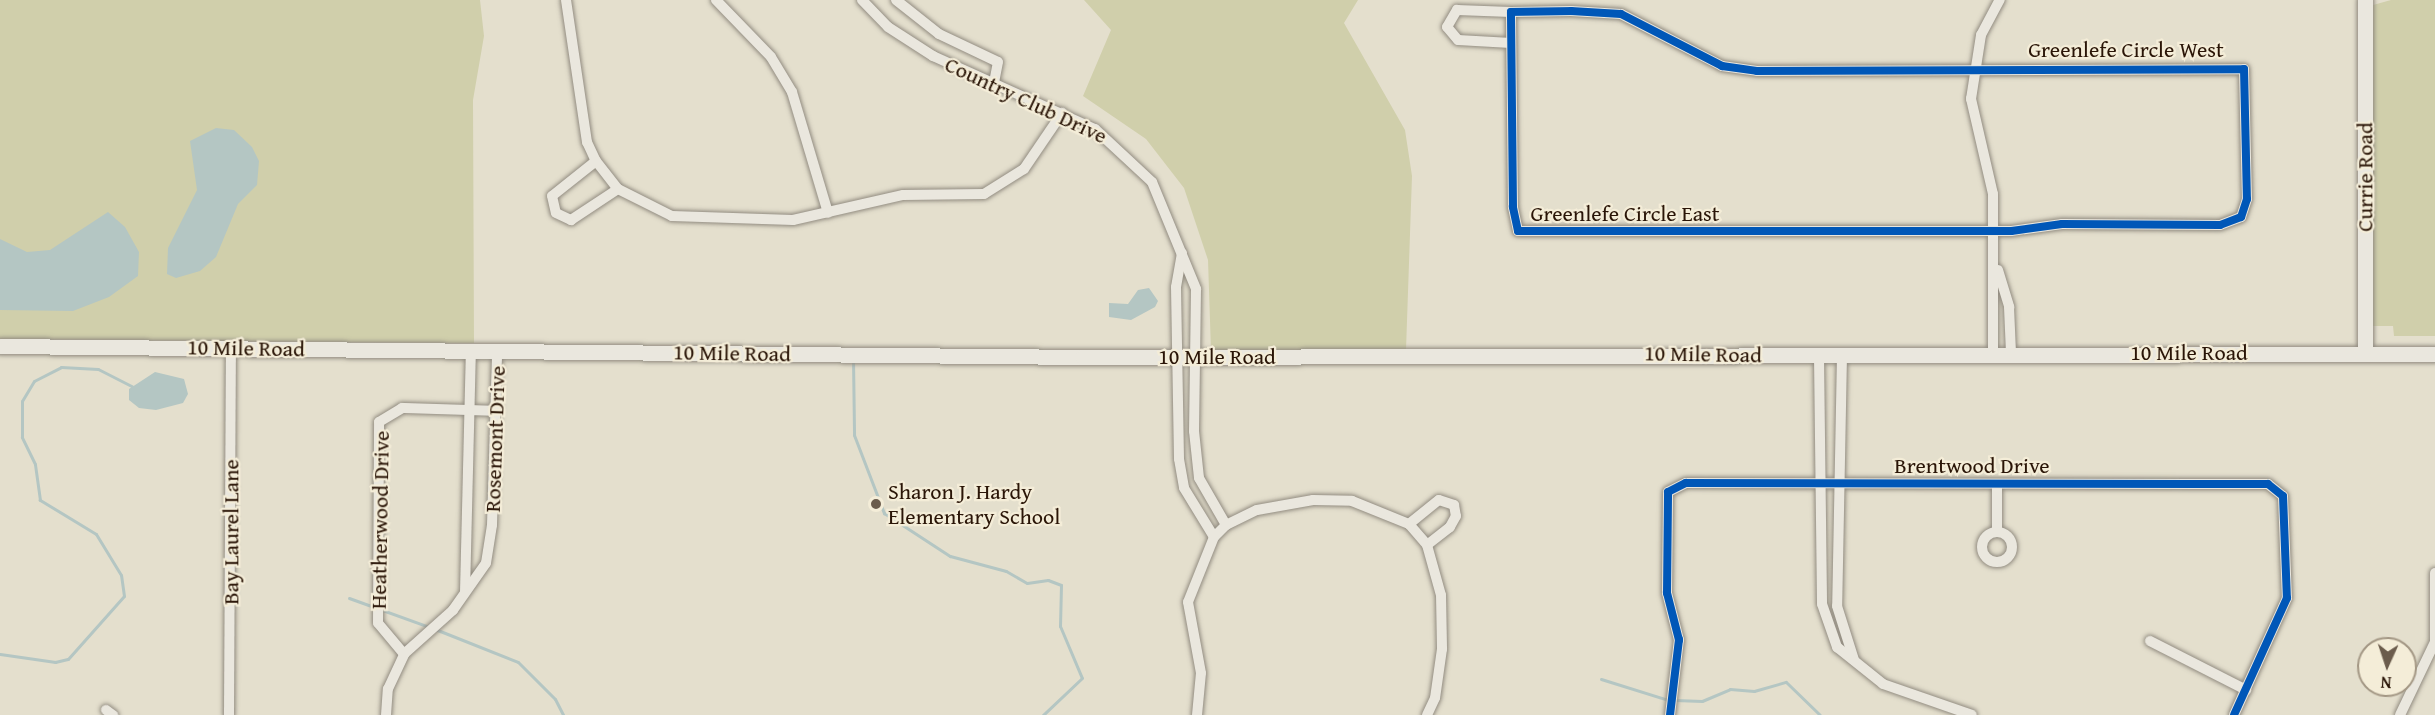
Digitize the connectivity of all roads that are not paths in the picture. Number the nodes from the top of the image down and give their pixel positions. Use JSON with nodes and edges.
{"nodes":[{"id":1,"x":566,"y":0,"type":"edge"},
{"id":2,"x":716,"y":0,"type":"edge"},
{"id":3,"x":862,"y":0,"type":"edge"},
{"id":4,"x":896,"y":0,"type":"edge"},
{"id":5,"x":2000,"y":0,"type":"edge"},
{"id":6,"x":2365,"y":0,"type":"edge"},
{"id":7,"x":1511,"y":12,"type":"junction"},
{"id":8,"x":1511,"y":44,"type":"junction"},
{"id":9,"x":1973,"y":72,"type":"junction"},
{"id":10,"x":994,"y":83,"type":"junction"},
{"id":11,"x":1062,"y":113,"type":"junction"},
{"id":12,"x":596,"y":161,"type":"junction"},
{"id":13,"x":618,"y":189,"type":"junction"},
{"id":14,"x":828,"y":213,"type":"junction"},
{"id":15,"x":1996,"y":230,"type":"junction"},
{"id":16,"x":1182,"y":252,"type":"junction"},
{"id":17,"x":1996,"y":264,"type":"junction"},
{"id":18,"x":0,"y":346,"type":"edge"},
{"id":19,"x":231,"y":348,"type":"junction"},
{"id":20,"x":471,"y":350,"type":"junction"},
{"id":21,"x":497,"y":352,"type":"junction"},
{"id":22,"x":1993,"y":353,"type":"junction"},
{"id":23,"x":2011,"y":353,"type":"junction"},
{"id":24,"x":2365,"y":353,"type":"junction"},
{"id":25,"x":2435,"y":354,"type":"edge"},
{"id":26,"x":1842,"y":355,"type":"junction"},
{"id":27,"x":1819,"y":356,"type":"junction"},
{"id":28,"x":1176,"y":357,"type":"junction"},
{"id":29,"x":1197,"y":357,"type":"junction"},
{"id":30,"x":472,"y":411,"type":"junction"},
{"id":31,"x":495,"y":411,"type":"junction"},
{"id":32,"x":1822,"y":484,"type":"junction"},
{"id":33,"x":1839,"y":484,"type":"junction"},
{"id":34,"x":1997,"y":484,"type":"junction"},
{"id":35,"x":470,"y":523,"type":"junction"},
{"id":36,"x":1409,"y":524,"type":"junction"},
{"id":37,"x":492,"y":525,"type":"junction"},
{"id":38,"x":1226,"y":525,"type":"junction"},
{"id":39,"x":1997,"y":529,"type":"dead end"},
{"id":40,"x":1214,"y":537,"type":"junction"},
{"id":41,"x":1428,"y":545,"type":"junction"},
{"id":42,"x":2435,"y":573,"type":"edge"},
{"id":43,"x":465,"y":592,"type":"junction"},
{"id":44,"x":2150,"y":640,"type":"dead end"},
{"id":45,"x":2435,"y":642,"type":"edge"},
{"id":46,"x":404,"y":654,"type":"junction"},
{"id":47,"x":1855,"y":663,"type":"junction"},
{"id":48,"x":2246,"y":690,"type":"junction"},
{"id":49,"x":229,"y":715,"type":"edge"},
{"id":50,"x":386,"y":715,"type":"edge"},
{"id":51,"x":1197,"y":715,"type":"edge"},
{"id":52,"x":1427,"y":715,"type":"edge"},
{"id":53,"x":1670,"y":715,"type":"edge"},
{"id":54,"x":1972,"y":715,"type":"edge"},
{"id":55,"x":2234,"y":715,"type":"edge"},
{"id":56,"x":2400,"y":715,"type":"edge"}],
"edges":[{"from":1,"to":12,"type":"street"},
{"from":2,"to":14,"type":"street"},
{"from":3,"to":10,"type":"street","name":"Country Club Drive"},
{"from":4,"to":10,"type":"street"},
{"from":5,"to":9,"type":"street"},
{"from":6,"to":24,"type":"main road","name":"Currie Road"},
{"from":7,"to":8,"type":"street","name":"Greenlefe Circle East"},
{"from":7,"to":8,"type":"street"},
{"from":7,"to":9,"type":"street"},
{"from":8,"to":15,"type":"street","name":"Greenlefe Circle East"},
{"from":9,"to":15,"type":"street"},
{"from":9,"to":15,"type":"street","name":"Greenlefe Circle West"},
{"from":10,"to":11,"type":"street","name":"Country Club Drive"},
{"from":11,"to":14,"type":"street"},
{"from":11,"to":16,"type":"street","name":"Country Club Drive"},
{"from":12,"to":13,"type":"street"},
{"from":12,"to":13,"type":"street"},
{"from":13,"to":14,"type":"street"},
{"from":15,"to":17,"type":"street"},
{"from":16,"to":28,"type":"street","name":"Country Club Drive"},
{"from":16,"to":29,"type":"street","name":"Country Club Drive"},
{"from":17,"to":22,"type":"street"},
{"from":17,"to":23,"type":"street"},
{"from":18,"to":19,"type":"main road","name":"10 Mile Road"},
{"from":19,"to":20,"type":"main road","name":"10 Mile Road"},
{"from":19,"to":49,"type":"street","name":"Bay Laurel Lane"},
{"from":20,"to":21,"type":"main road","name":"10 Mile Road"},
{"from":20,"to":30,"type":"street","name":"Rosemont Drive"},
{"from":21,"to":28,"type":"main road","name":"10 Mile Road"},
{"from":21,"to":31,"type":"street","name":"Rosemont Drive"},
{"from":22,"to":23,"type":"main road","name":"10 Mile Road"},
{"from":22,"to":26,"type":"main road","name":"10 Mile Road"},
{"from":23,"to":24,"type":"main road","name":"10 Mile Road"},
{"from":24,"to":25,"type":"main road","name":"10 Mile Road"},
{"from":26,"to":27,"type":"main road","name":"10 Mile Road"},
{"from":26,"to":33,"type":"street"},
{"from":27,"to":29,"type":"main road","name":"10 Mile Road"},
{"from":27,"to":32,"type":"street"},
{"from":28,"to":29,"type":"main road","name":"10 Mile Road"},
{"from":28,"to":40,"type":"street","name":"Country Club Drive"},
{"from":29,"to":38,"type":"street","name":"Country Club Drive"},
{"from":30,"to":31,"type":"street","name":"Heatherwood Drive"},
{"from":30,"to":35,"type":"street","name":"Rosemont Drive"},
{"from":30,"to":46,"type":"street","name":"Heatherwood Drive"},
{"from":31,"to":37,"type":"street","name":"Rosemont Drive"},
{"from":32,"to":33,"type":"street","name":"Brentwood Drive"},
{"from":32,"to":47,"type":"street"},
{"from":32,"to":53,"type":"street","name":"Brentwood Drive"},
{"from":33,"to":34,"type":"street","name":"Brentwood Drive"},
{"from":33,"to":47,"type":"street"},
{"from":34,"to":39,"type":"street"},
{"from":34,"to":48,"type":"street","name":"Brentwood Drive"},
{"from":35,"to":37,"type":"street","name":"Rosemont Drive"},
{"from":35,"to":43,"type":"street","name":"Rosemont Drive"},
{"from":36,"to":38,"type":"street"},
{"from":36,"to":41,"type":"street"},
{"from":36,"to":41,"type":"street"},
{"from":37,"to":43,"type":"street","name":"Rosemont Drive"},
{"from":38,"to":40,"type":"street"},
{"from":40,"to":51,"type":"street"},
{"from":41,"to":52,"type":"street"},
{"from":42,"to":45,"type":"street"},
{"from":43,"to":46,"type":"street","name":"Rosemont Drive"},
{"from":44,"to":48,"type":"street"},
{"from":45,"to":56,"type":"street"},
{"from":46,"to":50,"type":"street","name":"Rosemont Drive"},
{"from":47,"to":54,"type":"street"},
{"from":48,"to":55,"type":"street"}]}
